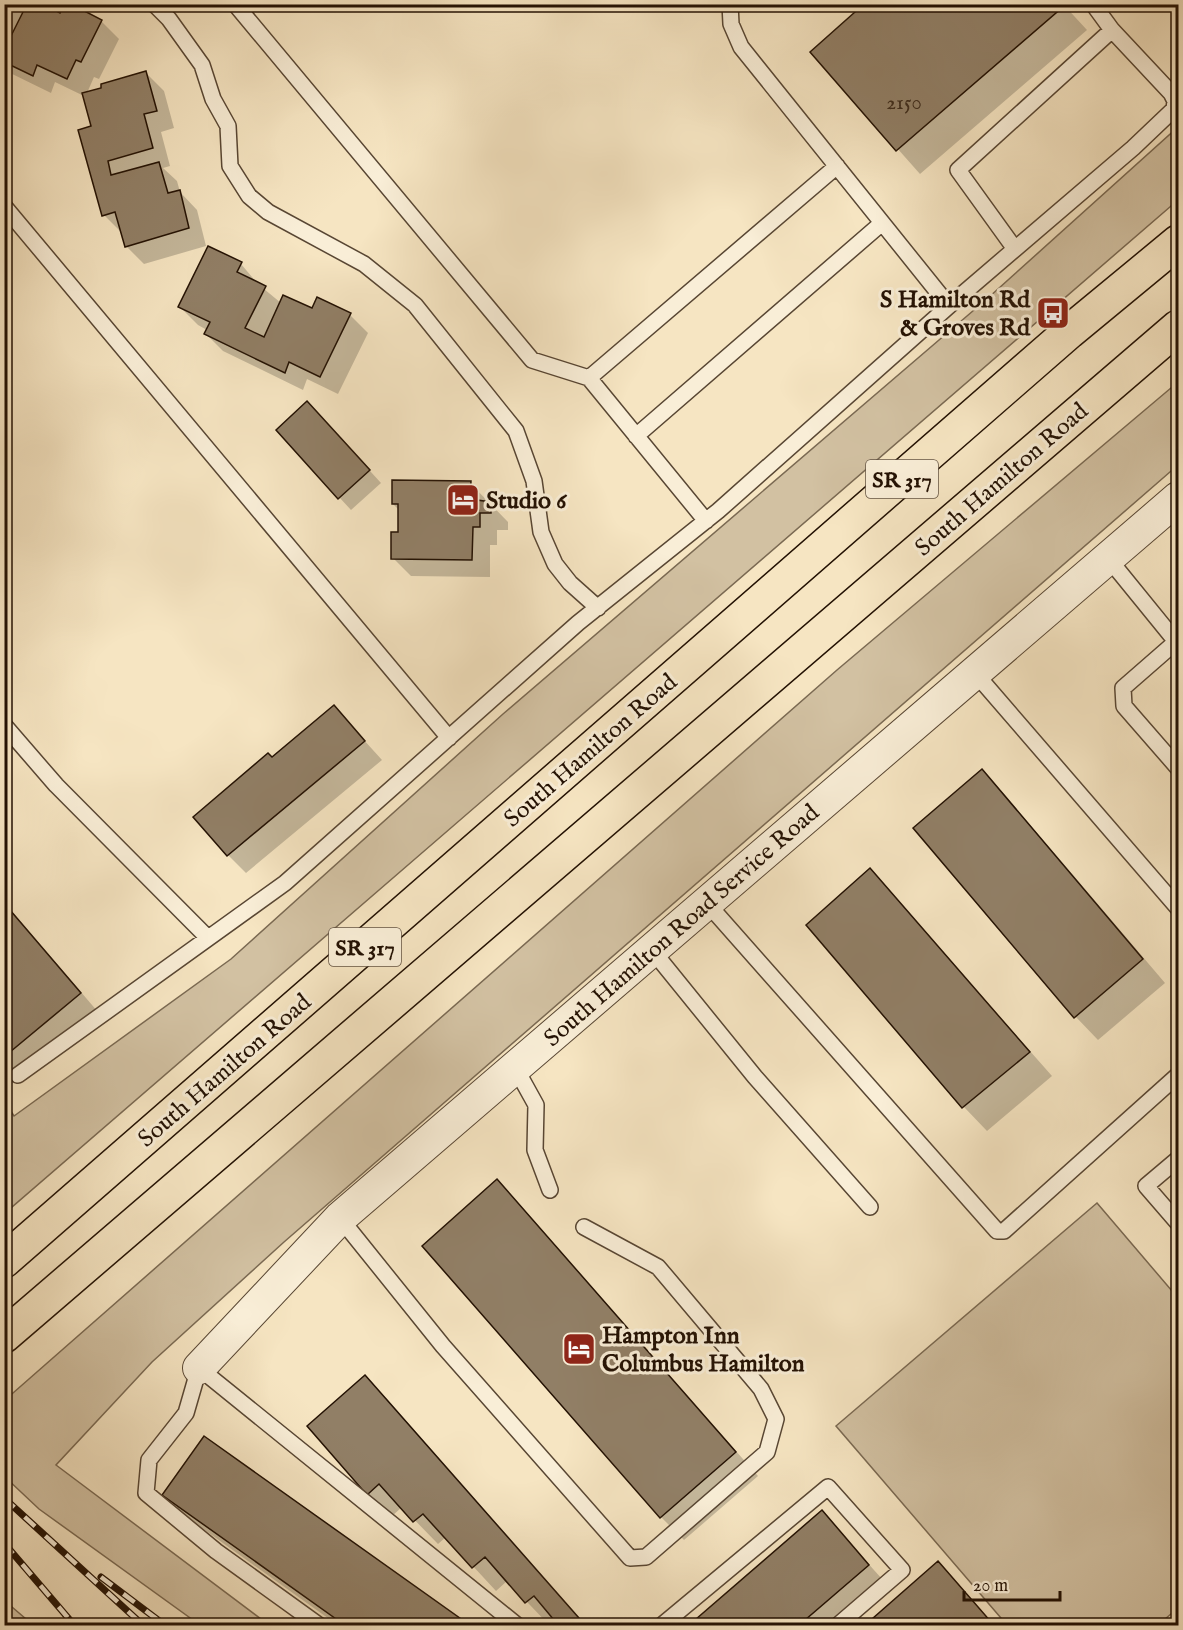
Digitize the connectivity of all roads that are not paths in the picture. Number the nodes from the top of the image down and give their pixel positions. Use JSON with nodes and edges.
{"nodes":[{"id":1,"x":154,"y":4,"type":"edge"},
{"id":2,"x":235,"y":4,"type":"edge"},
{"id":3,"x":730,"y":4,"type":"edge"},
{"id":4,"x":1093,"y":4,"type":"edge"},
{"id":5,"x":1112,"y":30,"type":"junction"},
{"id":6,"x":837,"y":166,"type":"junction"},
{"id":7,"x":4,"y":206,"type":"edge"},
{"id":8,"x":882,"y":223,"type":"junction"},
{"id":9,"x":1179,"y":242,"type":"edge"},
{"id":10,"x":1015,"y":249,"type":"junction"},
{"id":11,"x":949,"y":306,"type":"junction"},
{"id":12,"x":1179,"y":327,"type":"edge"},
{"id":13,"x":589,"y":378,"type":"junction"},
{"id":14,"x":636,"y":436,"type":"junction"},
{"id":15,"x":1179,"y":498,"type":"edge"},
{"id":16,"x":706,"y":521,"type":"junction"},
{"id":17,"x":1108,"y":558,"type":"junction"},
{"id":18,"x":598,"y":608,"type":"junction"},
{"id":19,"x":1178,"y":642,"type":"edge"},
{"id":20,"x":975,"y":673,"type":"junction"},
{"id":21,"x":4,"y":725,"type":"edge"},
{"id":22,"x":449,"y":738,"type":"junction"},
{"id":23,"x":1179,"y":768,"type":"edge"},
{"id":24,"x":706,"y":902,"type":"junction"},
{"id":25,"x":1179,"y":908,"type":"edge"},
{"id":26,"x":208,"y":938,"type":"junction"},
{"id":27,"x":652,"y":950,"type":"junction"},
{"id":28,"x":515,"y":1066,"type":"junction"},
{"id":29,"x":1179,"y":1075,"type":"edge"},
{"id":30,"x":18,"y":1076,"type":"dead end"},
{"id":31,"x":1179,"y":1159,"type":"edge"},
{"id":32,"x":550,"y":1190,"type":"dead end"},
{"id":33,"x":870,"y":1206,"type":"dead end"},
{"id":34,"x":340,"y":1218,"type":"junction"},
{"id":35,"x":1179,"y":1223,"type":"edge"},
{"id":36,"x":584,"y":1227,"type":"dead end"},
{"id":37,"x":4,"y":1261,"type":"edge"},
{"id":38,"x":11,"y":1330,"type":"edge"},
{"id":39,"x":199,"y":1368,"type":"junction"},
{"id":40,"x":320,"y":1626,"type":"edge"},
{"id":41,"x":518,"y":1626,"type":"edge"},
{"id":42,"x":661,"y":1626,"type":"edge"},
{"id":43,"x":837,"y":1626,"type":"edge"}],
"edges":[{"from":1,"to":18,"type":"lane"},
{"from":2,"to":13,"type":"lane"},
{"from":3,"to":6,"type":"lane"},
{"from":4,"to":5,"type":"lane"},
{"from":5,"to":10,"type":"lane"},
{"from":5,"to":10,"type":"lane"},
{"from":6,"to":8,"type":"lane"},
{"from":6,"to":13,"type":"lane"},
{"from":7,"to":22,"type":"lane"},
{"from":8,"to":11,"type":"lane"},
{"from":8,"to":14,"type":"lane"},
{"from":9,"to":37,"type":"main road","name":"South Hamilton Road","number":"SR 317"},
{"from":10,"to":11,"type":"lane"},
{"from":11,"to":16,"type":"lane"},
{"from":12,"to":38,"type":"main road","name":"South Hamilton Road","number":"SR 317"},
{"from":13,"to":14,"type":"lane"},
{"from":14,"to":16,"type":"lane"},
{"from":15,"to":17,"type":"street","name":"South Hamilton Road Service Road"},
{"from":16,"to":18,"type":"lane"},
{"from":17,"to":19,"type":"lane"},
{"from":17,"to":20,"type":"street","name":"South Hamilton Road Service Road"},
{"from":18,"to":22,"type":"lane"},
{"from":19,"to":23,"type":"lane"},
{"from":20,"to":24,"type":"street","name":"South Hamilton Road Service Road"},
{"from":20,"to":25,"type":"lane"},
{"from":21,"to":26,"type":"lane"},
{"from":22,"to":26,"type":"lane"},
{"from":24,"to":27,"type":"street","name":"South Hamilton Road Service Road"},
{"from":24,"to":29,"type":"lane"},
{"from":26,"to":30,"type":"lane"},
{"from":27,"to":28,"type":"street","name":"South Hamilton Road Service Road"},
{"from":27,"to":33,"type":"lane"},
{"from":28,"to":32,"type":"lane"},
{"from":28,"to":34,"type":"street","name":"South Hamilton Road Service Road"},
{"from":31,"to":35,"type":"lane"},
{"from":34,"to":36,"type":"lane"},
{"from":34,"to":39,"type":"street","name":"South Hamilton Road Service Road"},
{"from":39,"to":40,"type":"lane"},
{"from":39,"to":41,"type":"lane"},
{"from":42,"to":43,"type":"lane"}]}
